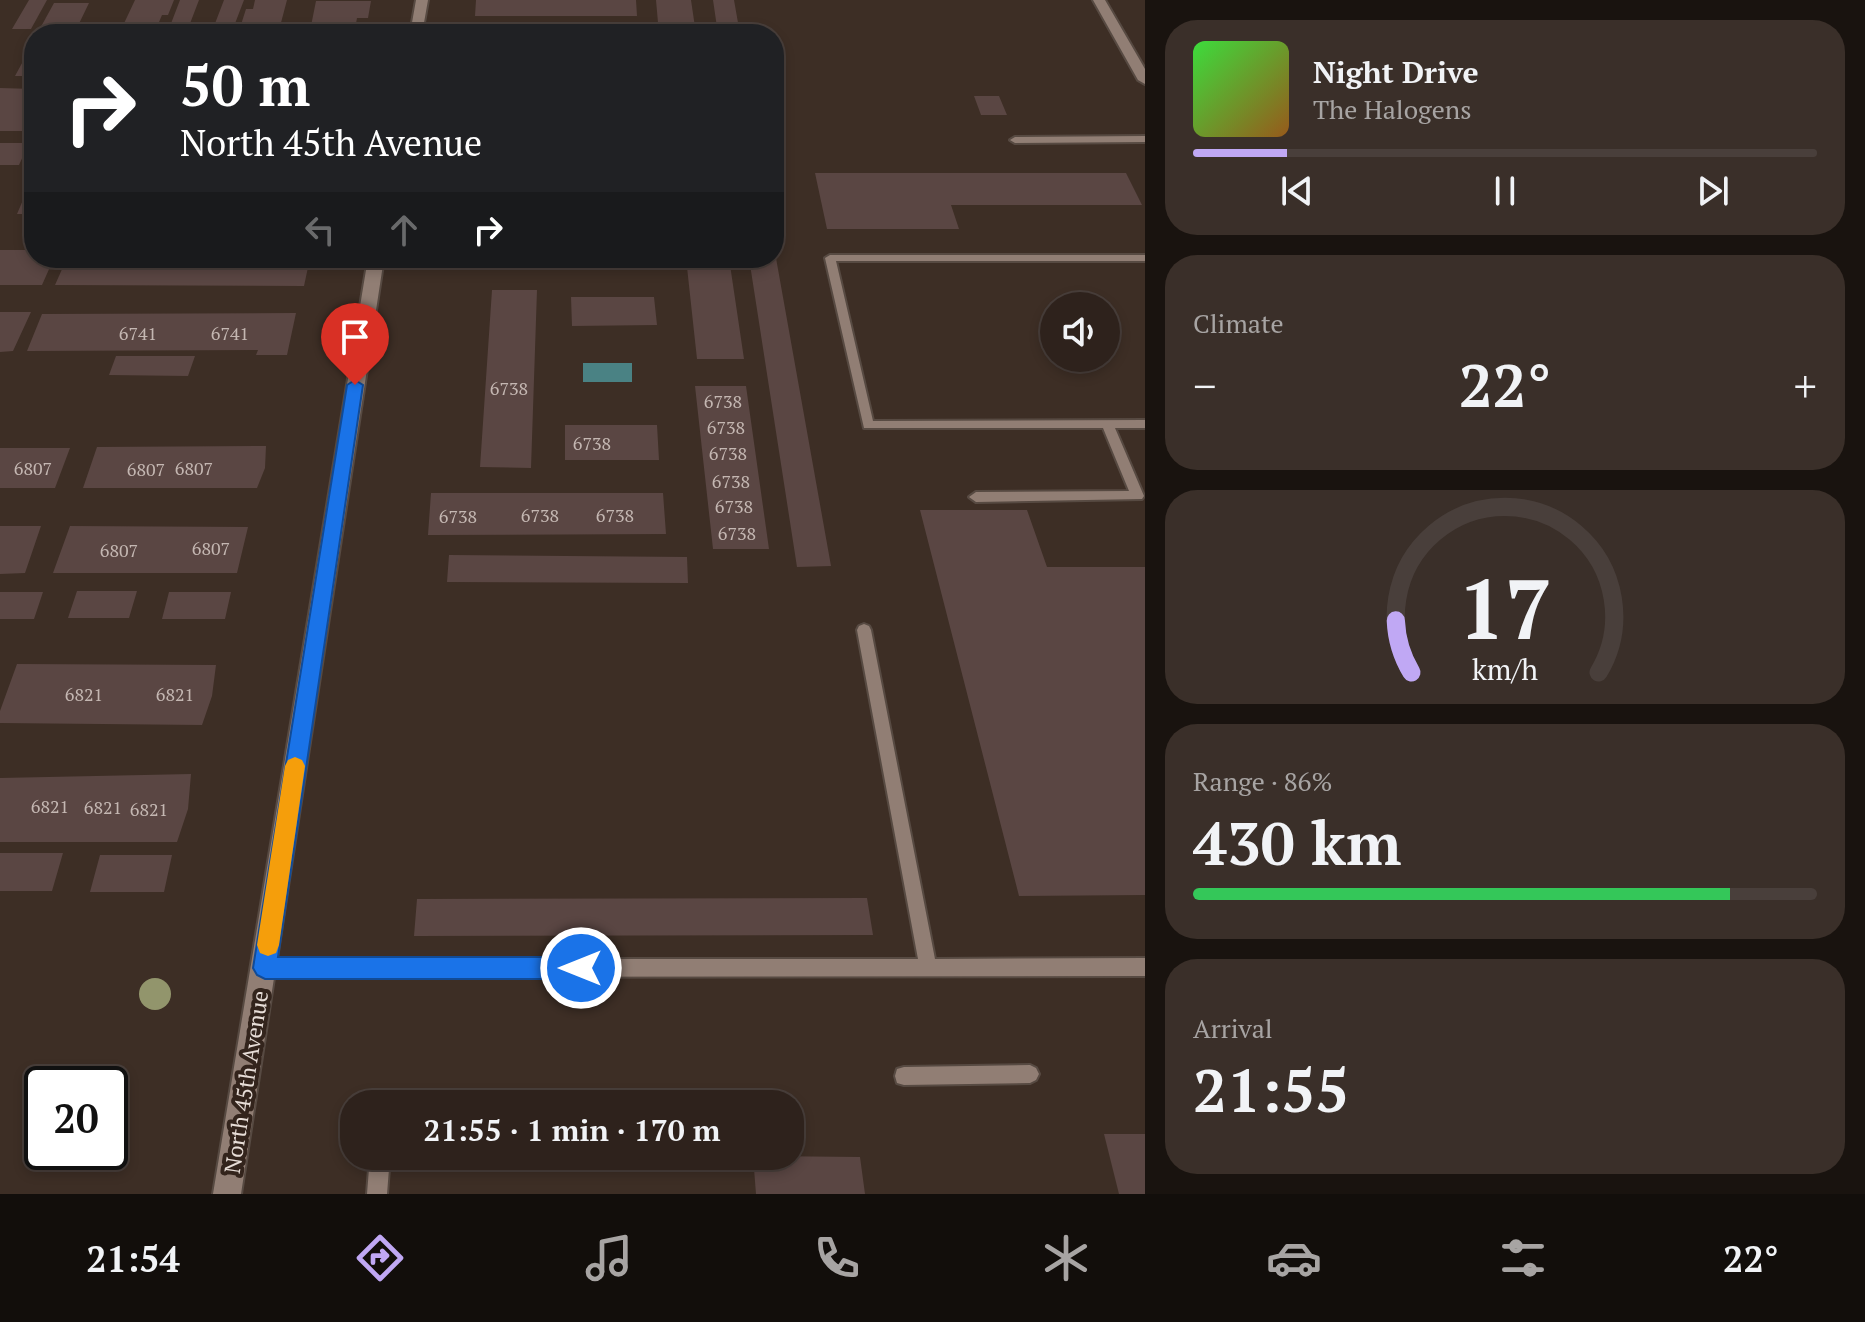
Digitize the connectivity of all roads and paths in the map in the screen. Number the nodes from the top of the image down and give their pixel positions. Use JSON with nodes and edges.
{"nodes":[{"id":1,"x":422,"y":0,"type":"edge"},
{"id":2,"x":1099,"y":0,"type":"edge"},
{"id":3,"x":418,"y":24,"type":"edge"},
{"id":4,"x":1140,"y":64,"type":"edge"},
{"id":5,"x":1145,"y":80,"type":"edge"},
{"id":6,"x":1145,"y":139,"type":"edge"},
{"id":7,"x":1015,"y":140,"type":"dead end"},
{"id":8,"x":1145,"y":258,"type":"edge"},
{"id":9,"x":374,"y":268,"type":"edge"},
{"id":10,"x":1107,"y":424,"type":"junction"},
{"id":11,"x":1145,"y":424,"type":"edge"},
{"id":12,"x":976,"y":497,"type":"dead end"},
{"id":13,"x":864,"y":630,"type":"dead end"},
{"id":14,"x":1145,"y":967,"type":"edge"},
{"id":15,"x":265,"y":968,"type":"junction"},
{"id":16,"x":928,"y":968,"type":"junction"},
{"id":17,"x":1030,"y":1074,"type":"dead end"},
{"id":18,"x":904,"y":1076,"type":"dead end"},
{"id":19,"x":379,"y":1170,"type":"edge"},
{"id":20,"x":227,"y":1194,"type":"edge"},
{"id":21,"x":377,"y":1194,"type":"edge"}],
"edges":[{"from":1,"to":3,"type":"street"},
{"from":2,"to":4,"type":"street"},
{"from":4,"to":5,"type":"street"},
{"from":6,"to":7,"type":"lane"},
{"from":8,"to":10,"type":"lane"},
{"from":9,"to":15,"type":"street","name":"North 45th Avenue"},
{"from":10,"to":11,"type":"lane"},
{"from":10,"to":12,"type":"lane"},
{"from":13,"to":16,"type":"lane"},
{"from":14,"to":16,"type":"lane"},
{"from":15,"to":16,"type":"lane"},
{"from":15,"to":20,"type":"street","name":"North 45th Avenue"},
{"from":17,"to":18,"type":"lane"},
{"from":19,"to":21,"type":"lane"}]}
